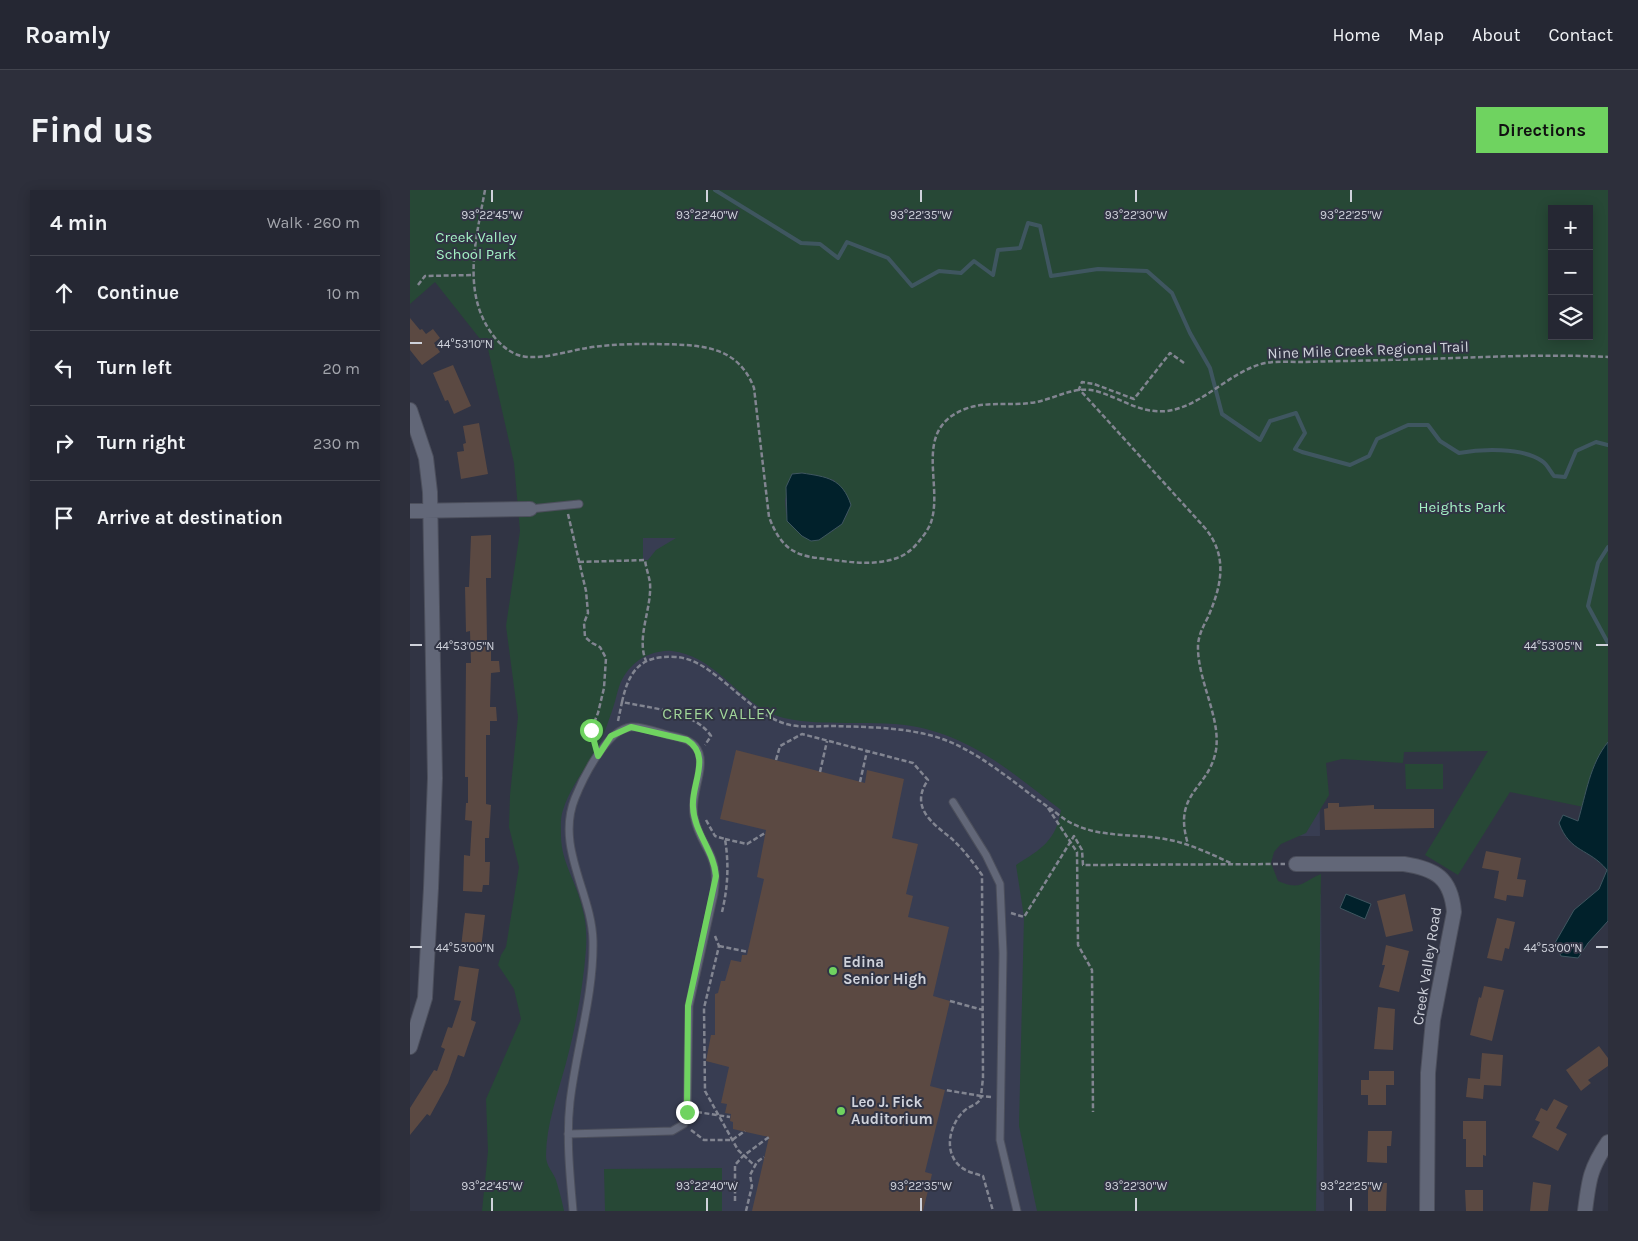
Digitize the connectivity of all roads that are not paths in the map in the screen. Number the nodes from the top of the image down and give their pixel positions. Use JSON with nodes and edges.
{"nodes":[{"id":1,"x":410,"y":410,"type":"edge"},
{"id":2,"x":579,"y":504,"type":"dead end"},
{"id":3,"x":530,"y":509,"type":"joint"},
{"id":4,"x":431,"y":510,"type":"junction"},
{"id":5,"x":410,"y":511,"type":"edge"},
{"id":6,"x":953,"y":802,"type":"dead end"},
{"id":7,"x":1296,"y":864,"type":"road end"},
{"id":8,"x":410,"y":1047,"type":"edge"},
{"id":9,"x":568,"y":1134,"type":"junction"},
{"id":10,"x":1608,"y":1142,"type":"edge"},
{"id":11,"x":574,"y":1211,"type":"edge"},
{"id":12,"x":1017,"y":1211,"type":"edge"},
{"id":13,"x":1427,"y":1211,"type":"edge"},
{"id":14,"x":1585,"y":1211,"type":"edge"}],
"edges":[{"from":1,"to":4,"type":"street"},
{"from":2,"to":3,"type":"lane"},
{"from":3,"to":4,"type":"street"},
{"from":4,"to":5,"type":"street"},
{"from":4,"to":8,"type":"street"},
{"from":6,"to":12,"type":"lane"},
{"from":7,"to":13,"type":"street","name":"Creek Valley Road"},
{"from":9,"to":9,"type":"lane"},
{"from":9,"to":11,"type":"lane"},
{"from":10,"to":14,"type":"street"}]}
